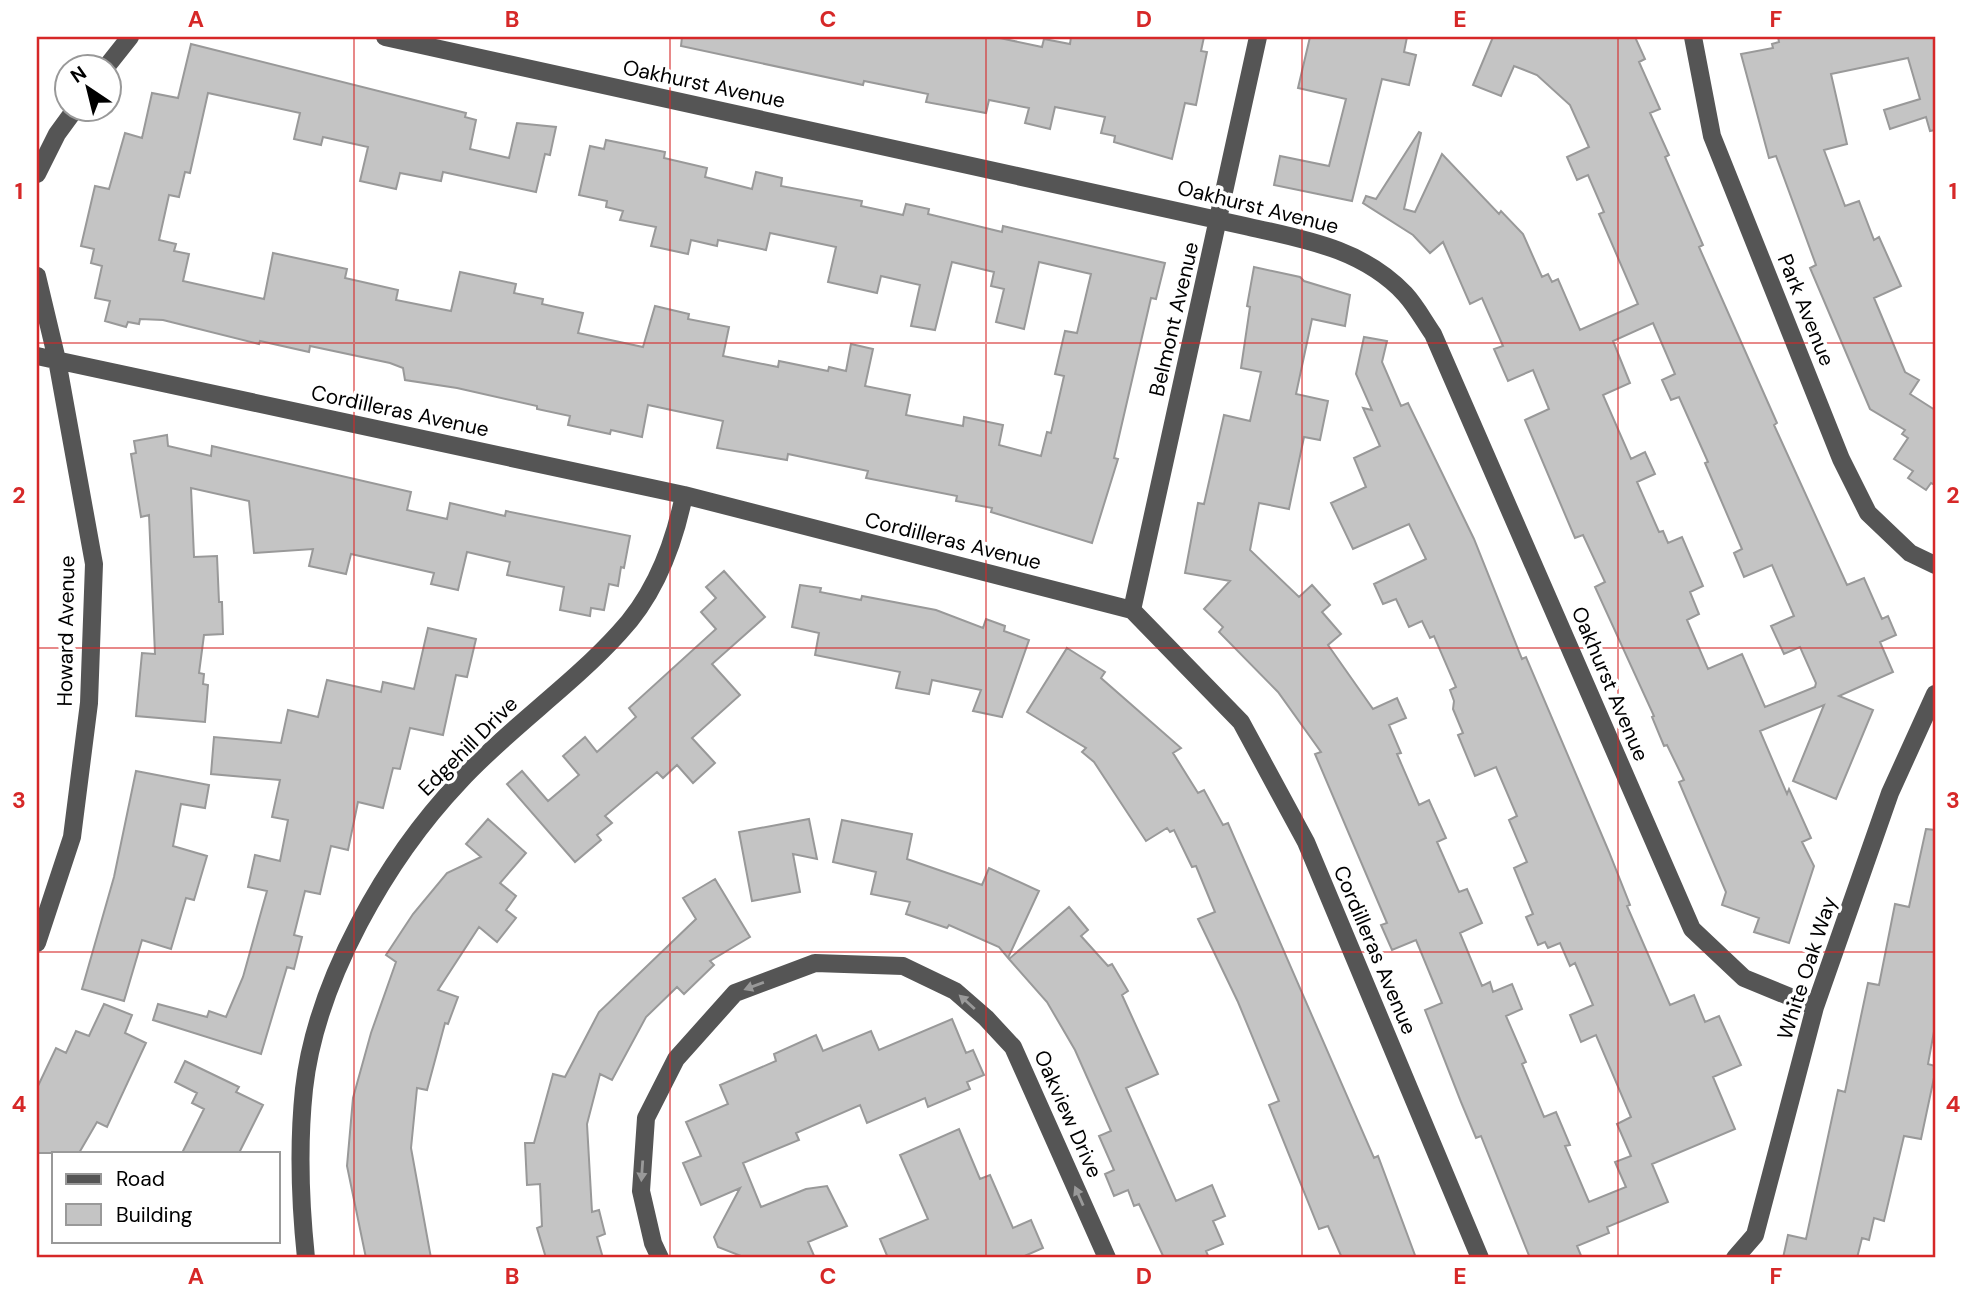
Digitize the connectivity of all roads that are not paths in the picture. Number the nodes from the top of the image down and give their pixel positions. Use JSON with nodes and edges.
{"nodes":[{"id":1,"x":130,"y":37,"type":"edge"},
{"id":2,"x":385,"y":37,"type":"edge"},
{"id":3,"x":1258,"y":37,"type":"edge"},
{"id":4,"x":1693,"y":37,"type":"edge"},
{"id":5,"x":118,"y":52,"type":"edge"},
{"id":6,"x":66,"y":122,"type":"edge"},
{"id":7,"x":37,"y":174,"type":"edge"},
{"id":8,"x":1219,"y":220,"type":"junction"},
{"id":9,"x":37,"y":276,"type":"edge"},
{"id":10,"x":37,"y":356,"type":"edge"},
{"id":11,"x":57,"y":360,"type":"junction"},
{"id":12,"x":684,"y":495,"type":"junction"},
{"id":13,"x":1935,"y":565,"type":"edge"},
{"id":14,"x":1132,"y":610,"type":"junction"},
{"id":15,"x":1935,"y":694,"type":"edge"},
{"id":16,"x":37,"y":943,"type":"edge"},
{"id":17,"x":1815,"y":1007,"type":"junction"},
{"id":18,"x":306,"y":1258,"type":"edge"},
{"id":19,"x":660,"y":1258,"type":"edge"},
{"id":20,"x":1107,"y":1258,"type":"edge"},
{"id":21,"x":1480,"y":1258,"type":"edge"},
{"id":22,"x":1735,"y":1258,"type":"edge"}],
"edges":[{"from":1,"to":5,"type":"street"},
{"from":2,"to":8,"type":"street","name":"Oakhurst Avenue"},
{"from":3,"to":8,"type":"street","name":"Belmont Avenue"},
{"from":4,"to":13,"type":"street","name":"Park Avenue"},
{"from":6,"to":7,"type":"street"},
{"from":8,"to":14,"type":"street","name":"Belmont Avenue"},
{"from":8,"to":17,"type":"street","name":"Oakhurst Avenue"},
{"from":9,"to":11,"type":"street","name":"Howard Avenue"},
{"from":10,"to":11,"type":"street","name":"Cordilleras Avenue"},
{"from":11,"to":12,"type":"street","name":"Cordilleras Avenue"},
{"from":11,"to":16,"type":"street","name":"Howard Avenue"},
{"from":12,"to":14,"type":"street","name":"Cordilleras Avenue"},
{"from":12,"to":18,"type":"street","name":"Edgehill Drive"},
{"from":14,"to":21,"type":"street","name":"Cordilleras Avenue"},
{"from":15,"to":17,"type":"street","name":"White Oak Way"},
{"from":17,"to":22,"type":"street","name":"White Oak Way"},
{"from":20,"to":19,"type":"street","name":"Oakview Drive","one_way":true}]}
